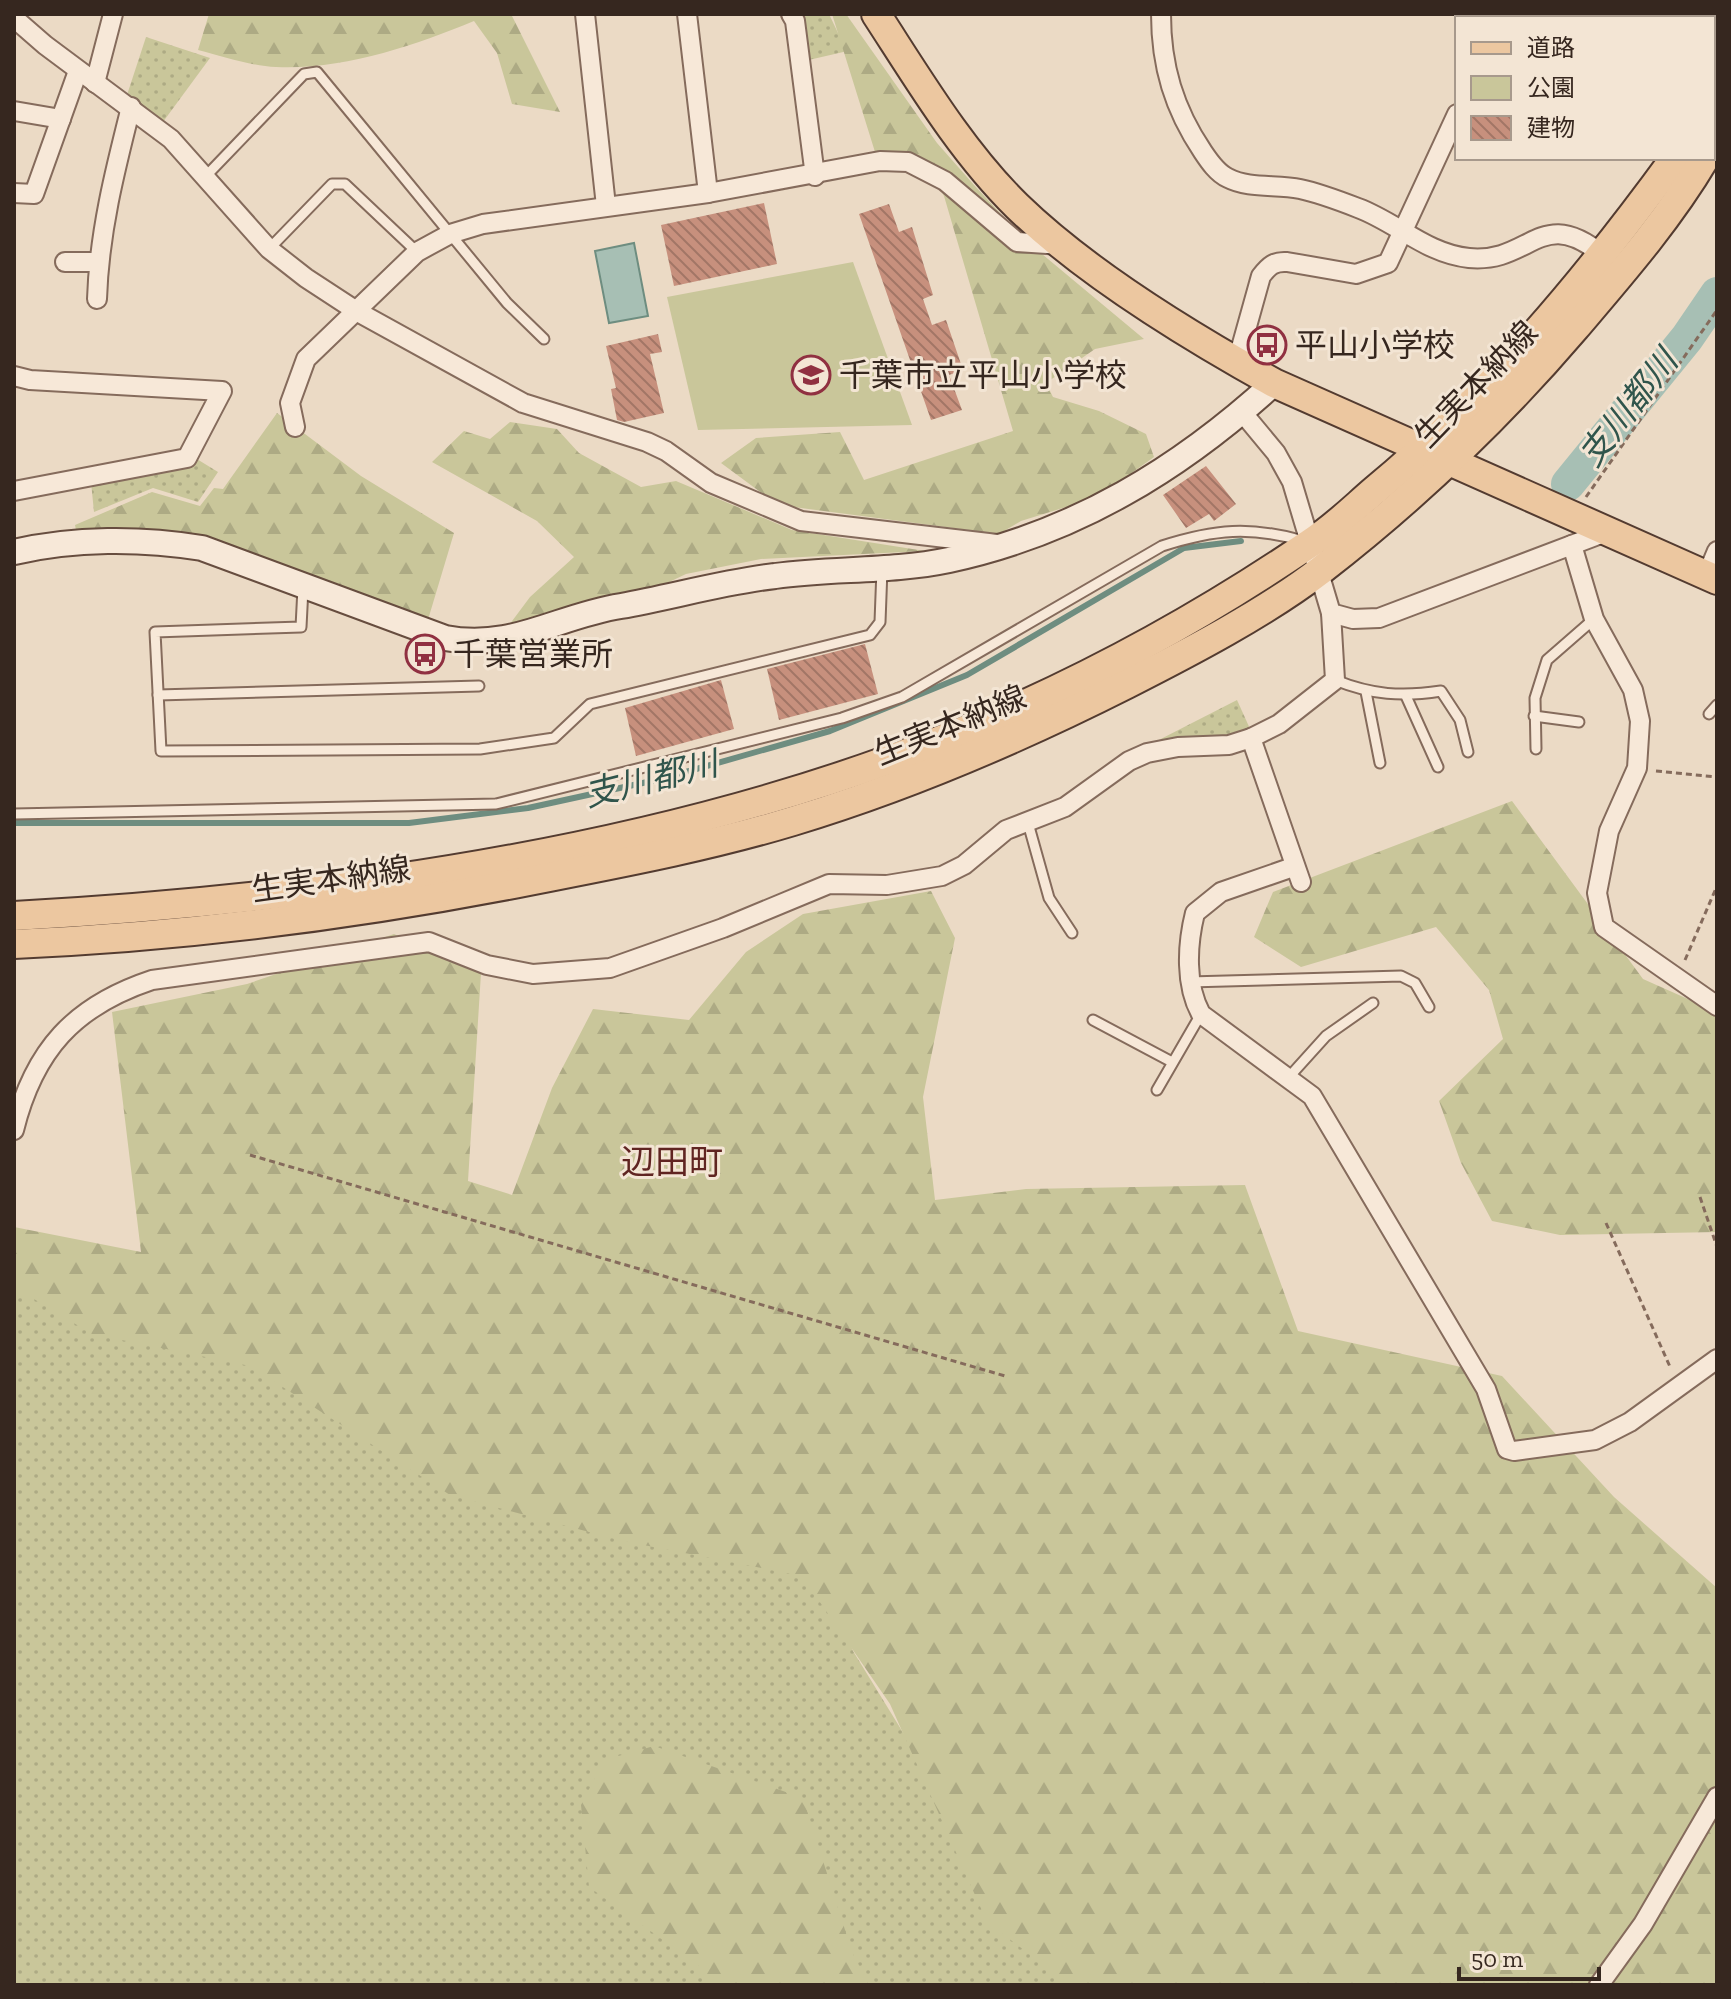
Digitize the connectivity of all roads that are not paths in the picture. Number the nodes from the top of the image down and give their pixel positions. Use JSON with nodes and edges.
{"nodes":[{"id":1,"x":113,"y":14,"type":"edge"},
{"id":2,"x":585,"y":14,"type":"edge"},
{"id":3,"x":687,"y":14,"type":"edge"},
{"id":4,"x":791,"y":14,"type":"edge"},
{"id":5,"x":876,"y":14,"type":"edge"},
{"id":6,"x":1161,"y":14,"type":"edge"},
{"id":7,"x":14,"y":18,"type":"edge"},
{"id":8,"x":78,"y":71,"type":"junction"},
{"id":9,"x":95,"y":83,"type":"junction"},
{"id":10,"x":131,"y":107,"type":"junction"},
{"id":11,"x":14,"y":111,"type":"edge"},
{"id":12,"x":1455,"y":118,"type":"edge"},
{"id":13,"x":61,"y":119,"type":"junction"},
{"id":14,"x":1674,"y":160,"type":"edge"},
{"id":15,"x":1704,"y":160,"type":"edge"},
{"id":16,"x":206,"y":176,"type":"junction"},
{"id":17,"x":815,"y":176,"type":"junction"},
{"id":18,"x":14,"y":193,"type":"edge"},
{"id":19,"x":708,"y":193,"type":"junction"},
{"id":20,"x":606,"y":206,"type":"junction"},
{"id":21,"x":1401,"y":231,"type":"junction"},
{"id":22,"x":450,"y":234,"type":"junction"},
{"id":23,"x":1065,"y":245,"type":"junction"},
{"id":24,"x":269,"y":249,"type":"junction"},
{"id":25,"x":417,"y":252,"type":"junction"},
{"id":26,"x":1604,"y":256,"type":"junction"},
{"id":27,"x":65,"y":262,"type":"dead end"},
{"id":28,"x":98,"y":262,"type":"junction"},
{"id":29,"x":97,"y":299,"type":"dead end"},
{"id":30,"x":358,"y":312,"type":"junction"},
{"id":31,"x":544,"y":339,"type":"dead end"},
{"id":32,"x":1237,"y":362,"type":"junction"},
{"id":33,"x":14,"y":376,"type":"edge"},
{"id":34,"x":1274,"y":383,"type":"junction"},
{"id":35,"x":1242,"y":412,"type":"junction"},
{"id":36,"x":295,"y":427,"type":"dead end"},
{"id":37,"x":1425,"y":448,"type":"junction"},
{"id":38,"x":1453,"y":461,"type":"junction"},
{"id":39,"x":14,"y":491,"type":"edge"},
{"id":40,"x":1606,"y":532,"type":"junction"},
{"id":41,"x":1312,"y":543,"type":"junction"},
{"id":42,"x":1006,"y":545,"type":"junction"},
{"id":43,"x":1572,"y":545,"type":"junction"},
{"id":44,"x":14,"y":552,"type":"edge"},
{"id":45,"x":882,"y":569,"type":"junction"},
{"id":46,"x":1714,"y":569,"type":"edge"},
{"id":47,"x":1317,"y":573,"type":"junction"},
{"id":48,"x":303,"y":588,"type":"junction"},
{"id":49,"x":1331,"y":613,"type":"junction"},
{"id":50,"x":1594,"y":619,"type":"junction"},
{"id":51,"x":1335,"y":680,"type":"junction"},
{"id":52,"x":479,"y":686,"type":"dead end"},
{"id":53,"x":1366,"y":692,"type":"junction"},
{"id":54,"x":158,"y":695,"type":"junction"},
{"id":55,"x":1406,"y":696,"type":"junction"},
{"id":56,"x":1717,"y":705,"type":"edge"},
{"id":57,"x":1709,"y":714,"type":"dead end"},
{"id":58,"x":1534,"y":716,"type":"junction"},
{"id":59,"x":1579,"y":722,"type":"dead end"},
{"id":60,"x":1251,"y":738,"type":"junction"},
{"id":61,"x":1536,"y":749,"type":"dead end"},
{"id":62,"x":1468,"y":752,"type":"dead end"},
{"id":63,"x":1380,"y":763,"type":"dead end"},
{"id":64,"x":1438,"y":767,"type":"dead end"},
{"id":65,"x":14,"y":814,"type":"edge"},
{"id":66,"x":1028,"y":823,"type":"junction"},
{"id":67,"x":14,"y":916,"type":"edge"},
{"id":68,"x":1072,"y":933,"type":"dead end"},
{"id":69,"x":14,"y":944,"type":"edge"},
{"id":70,"x":1189,"y":982,"type":"junction"},
{"id":71,"x":1373,"y":1003,"type":"dead end"},
{"id":72,"x":1717,"y":1006,"type":"edge"},
{"id":73,"x":1429,"y":1007,"type":"dead end"},
{"id":74,"x":1201,"y":1014,"type":"junction"},
{"id":75,"x":1093,"y":1020,"type":"dead end"},
{"id":76,"x":1172,"y":1062,"type":"junction"},
{"id":77,"x":1289,"y":1077,"type":"junction"},
{"id":78,"x":1157,"y":1090,"type":"dead end"},
{"id":79,"x":14,"y":1130,"type":"edge"},
{"id":80,"x":1717,"y":1359,"type":"edge"},
{"id":81,"x":1717,"y":1797,"type":"edge"},
{"id":82,"x":1599,"y":1985,"type":"edge"}],
"edges":[{"from":1,"to":9,"type":"street"},
{"from":2,"to":20,"type":"street"},
{"from":3,"to":19,"type":"street"},
{"from":4,"to":17,"type":"street"},
{"from":5,"to":23,"type":"main road"},
{"from":6,"to":21,"type":"street"},
{"from":7,"to":8,"type":"street"},
{"from":8,"to":9,"type":"street"},
{"from":8,"to":13,"type":"street"},
{"from":9,"to":10,"type":"street"},
{"from":10,"to":16,"type":"street"},
{"from":10,"to":28,"type":"street"},
{"from":11,"to":13,"type":"street"},
{"from":12,"to":21,"type":"street"},
{"from":13,"to":18,"type":"street"},
{"from":14,"to":26,"type":"main road","name":"生実本納線"},
{"from":15,"to":38,"type":"main road","name":"生実本納線"},
{"from":16,"to":22,"type":"lane"},
{"from":16,"to":24,"type":"street"},
{"from":17,"to":19,"type":"street"},
{"from":17,"to":23,"type":"street"},
{"from":19,"to":20,"type":"street"},
{"from":20,"to":22,"type":"street"},
{"from":21,"to":26,"type":"street"},
{"from":21,"to":32,"type":"street"},
{"from":22,"to":25,"type":"street"},
{"from":22,"to":31,"type":"lane"},
{"from":23,"to":32,"type":"main road"},
{"from":24,"to":25,"type":"lane"},
{"from":24,"to":30,"type":"street"},
{"from":25,"to":30,"type":"street"},
{"from":26,"to":37,"type":"main road","name":"生実本納線"},
{"from":27,"to":28,"type":"street"},
{"from":28,"to":29,"type":"street"},
{"from":30,"to":36,"type":"street"},
{"from":30,"to":42,"type":"street"},
{"from":32,"to":34,"type":"main road"},
{"from":33,"to":39,"type":"street"},
{"from":34,"to":35,"type":"street"},
{"from":34,"to":37,"type":"main road"},
{"from":35,"to":41,"type":"street"},
{"from":35,"to":42,"type":"street"},
{"from":37,"to":38,"type":"main road"},
{"from":37,"to":41,"type":"main road","name":"生実本納線"},
{"from":38,"to":40,"type":"main road"},
{"from":38,"to":47,"type":"main road","name":"生実本納線"},
{"from":40,"to":43,"type":"street"},
{"from":40,"to":46,"type":"main road"},
{"from":41,"to":47,"type":"street"},
{"from":41,"to":65,"type":"lane"},
{"from":41,"to":67,"type":"main road","name":"生実本納線"},
{"from":42,"to":45,"type":"street"},
{"from":43,"to":49,"type":"street"},
{"from":43,"to":50,"type":"street"},
{"from":44,"to":48,"type":"street"},
{"from":45,"to":48,"type":"street"},
{"from":45,"to":54,"type":"lane"},
{"from":47,"to":49,"type":"street"},
{"from":47,"to":69,"type":"main road","name":"生実本納線"},
{"from":48,"to":54,"type":"lane"},
{"from":49,"to":51,"type":"street"},
{"from":50,"to":58,"type":"lane"},
{"from":50,"to":72,"type":"street"},
{"from":51,"to":53,"type":"lane"},
{"from":51,"to":60,"type":"street"},
{"from":52,"to":54,"type":"lane"},
{"from":53,"to":55,"type":"lane"},
{"from":53,"to":63,"type":"lane"},
{"from":55,"to":62,"type":"lane"},
{"from":55,"to":64,"type":"lane"},
{"from":56,"to":57,"type":"lane"},
{"from":58,"to":59,"type":"lane"},
{"from":58,"to":61,"type":"lane"},
{"from":60,"to":66,"type":"street"},
{"from":60,"to":70,"type":"street"},
{"from":66,"to":68,"type":"lane"},
{"from":66,"to":79,"type":"street"},
{"from":70,"to":73,"type":"lane"},
{"from":70,"to":74,"type":"street"},
{"from":71,"to":77,"type":"lane"},
{"from":74,"to":76,"type":"lane"},
{"from":74,"to":77,"type":"street"},
{"from":75,"to":76,"type":"lane"},
{"from":76,"to":78,"type":"lane"},
{"from":77,"to":80,"type":"street"},
{"from":81,"to":82,"type":"street"}]}
